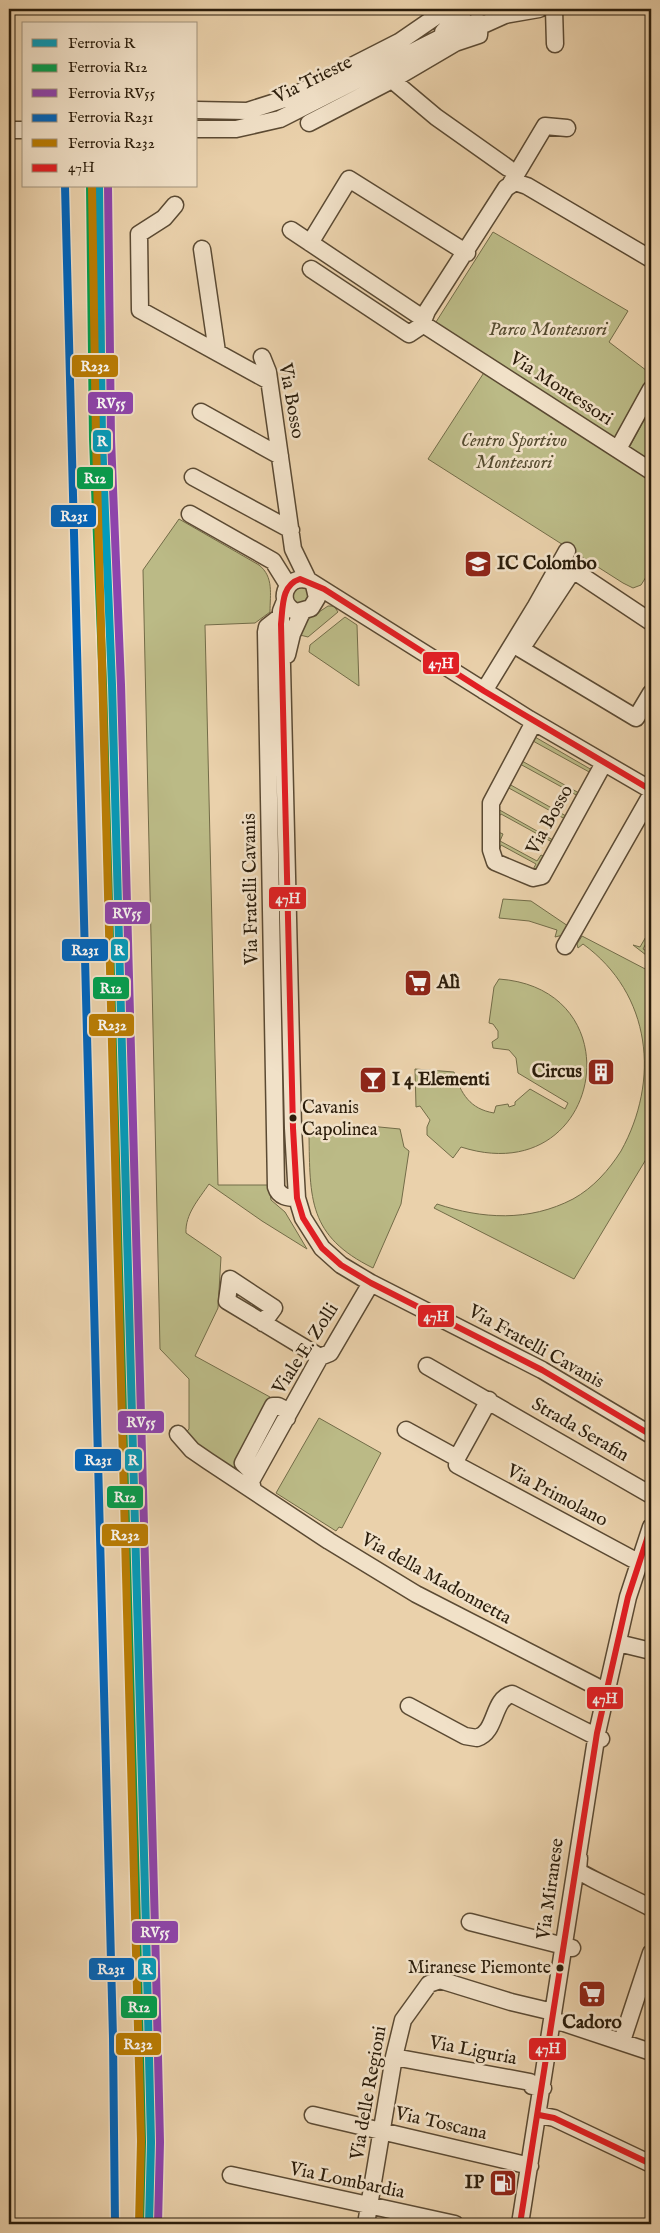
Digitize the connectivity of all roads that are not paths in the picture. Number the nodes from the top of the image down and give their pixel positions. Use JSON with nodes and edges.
{"nodes":[{"id":1,"x":447,"y":9,"type":"edge"},
{"id":2,"x":539,"y":9,"type":"edge"},
{"id":3,"x":554,"y":9,"type":"edge"},
{"id":4,"x":514,"y":10,"type":"edge"},
{"id":5,"x":480,"y":15,"type":"edge"},
{"id":6,"x":555,"y":44,"type":"dead end"},
{"id":7,"x":392,"y":80,"type":"junction"},
{"id":8,"x":198,"y":110,"type":"edge"},
{"id":9,"x":309,"y":123,"type":"dead end"},
{"id":10,"x":567,"y":128,"type":"dead end"},
{"id":11,"x":198,"y":129,"type":"edge"},
{"id":12,"x":9,"y":130,"type":"edge"},
{"id":13,"x":22,"y":130,"type":"edge"},
{"id":14,"x":509,"y":176,"type":"junction"},
{"id":15,"x":175,"y":205,"type":"dead end"},
{"id":16,"x":290,"y":230,"type":"dead end"},
{"id":17,"x":309,"y":242,"type":"junction"},
{"id":18,"x":202,"y":249,"type":"dead end"},
{"id":19,"x":467,"y":253,"type":"junction"},
{"id":20,"x":651,"y":259,"type":"edge"},
{"id":21,"x":311,"y":269,"type":"dead end"},
{"id":22,"x":424,"y":321,"type":"junction"},
{"id":23,"x":217,"y":352,"type":"junction"},
{"id":24,"x":651,"y":389,"type":"edge"},
{"id":25,"x":201,"y":412,"type":"dead end"},
{"id":26,"x":618,"y":449,"type":"junction"},
{"id":27,"x":276,"y":454,"type":"junction"},
{"id":28,"x":651,"y":471,"type":"edge"},
{"id":29,"x":192,"y":477,"type":"dead end"},
{"id":30,"x":190,"y":514,"type":"dead end"},
{"id":31,"x":286,"y":528,"type":"junction"},
{"id":32,"x":567,"y":551,"type":"dead end"},
{"id":33,"x":295,"y":591,"type":"junction"},
{"id":34,"x":316,"y":602,"type":"junction"},
{"id":35,"x":345,"y":604,"type":"junction"},
{"id":36,"x":302,"y":612,"type":"junction"},
{"id":37,"x":651,"y":622,"type":"edge"},
{"id":38,"x":282,"y":674,"type":"junction"},
{"id":39,"x":484,"y":691,"type":"junction"},
{"id":40,"x":651,"y":693,"type":"edge"},
{"id":41,"x":534,"y":722,"type":"junction"},
{"id":42,"x":604,"y":763,"type":"junction"},
{"id":43,"x":651,"y":790,"type":"edge"},
{"id":44,"x":651,"y":795,"type":"edge"},
{"id":45,"x":565,"y":946,"type":"dead end"},
{"id":46,"x":276,"y":1168,"type":"junction"},
{"id":47,"x":295,"y":1181,"type":"junction"},
{"id":48,"x":297,"y":1198,"type":"junction"},
{"id":49,"x":371,"y":1283,"type":"junction"},
{"id":50,"x":263,"y":1323,"type":"dead end"},
{"id":51,"x":320,"y":1357,"type":"junction"},
{"id":52,"x":427,"y":1366,"type":"dead end"},
{"id":53,"x":489,"y":1400,"type":"junction"},
{"id":54,"x":406,"y":1430,"type":"dead end"},
{"id":55,"x":178,"y":1434,"type":"dead end"},
{"id":56,"x":651,"y":1435,"type":"edge"},
{"id":57,"x":457,"y":1465,"type":"dead end"},
{"id":58,"x":254,"y":1490,"type":"junction"},
{"id":59,"x":651,"y":1495,"type":"edge"},
{"id":60,"x":651,"y":1527,"type":"edge"},
{"id":61,"x":643,"y":1560,"type":"edge"},
{"id":62,"x":618,"y":1643,"type":"junction"},
{"id":63,"x":651,"y":1650,"type":"edge"},
{"id":64,"x":605,"y":1699,"type":"junction"},
{"id":65,"x":409,"y":1706,"type":"dead end"},
{"id":66,"x":599,"y":1738,"type":"junction"},
{"id":67,"x":579,"y":1837,"type":"junction"},
{"id":68,"x":584,"y":1876,"type":"junction"},
{"id":69,"x":575,"y":1902,"type":"junction"},
{"id":70,"x":651,"y":1908,"type":"edge"},
{"id":71,"x":470,"y":1922,"type":"dead end"},
{"id":72,"x":568,"y":1947,"type":"junction"},
{"id":73,"x":651,"y":1953,"type":"edge"},
{"id":74,"x":557,"y":2011,"type":"junction"},
{"id":75,"x":622,"y":2041,"type":"junction"},
{"id":76,"x":651,"y":2052,"type":"edge"},
{"id":77,"x":394,"y":2057,"type":"junction"},
{"id":78,"x":543,"y":2088,"type":"junction"},
{"id":79,"x":312,"y":2115,"type":"dead end"},
{"id":80,"x":539,"y":2115,"type":"junction"},
{"id":81,"x":382,"y":2131,"type":"junction"},
{"id":82,"x":651,"y":2164,"type":"edge"},
{"id":83,"x":530,"y":2166,"type":"junction"},
{"id":84,"x":232,"y":2175,"type":"dead end"},
{"id":85,"x":370,"y":2206,"type":"junction"},
{"id":86,"x":366,"y":2224,"type":"edge"},
{"id":87,"x":455,"y":2224,"type":"edge"},
{"id":88,"x":520,"y":2224,"type":"edge"}],
"edges":[{"from":1,"to":8,"type":"street"},
{"from":2,"to":4,"type":"street","name":"Via Trieste"},
{"from":3,"to":6,"type":"street"},
{"from":4,"to":5,"type":"street","name":"Via Trieste"},
{"from":5,"to":7,"type":"street"},
{"from":5,"to":11,"type":"street","name":"Via Trieste"},
{"from":7,"to":9,"type":"street"},
{"from":7,"to":14,"type":"street"},
{"from":10,"to":14,"type":"street"},
{"from":12,"to":13,"type":"street"},
{"from":14,"to":19,"type":"street"},
{"from":14,"to":20,"type":"street"},
{"from":15,"to":23,"type":"street"},
{"from":16,"to":17,"type":"street","name":"Via Montessori"},
{"from":17,"to":19,"type":"street"},
{"from":17,"to":22,"type":"street","name":"Via Montessori"},
{"from":18,"to":23,"type":"street"},
{"from":19,"to":22,"type":"street"},
{"from":21,"to":22,"type":"street"},
{"from":22,"to":26,"type":"street","name":"Via Montessori"},
{"from":23,"to":27,"type":"street","name":"Via Bosso"},
{"from":24,"to":26,"type":"street"},
{"from":25,"to":27,"type":"street","name":"Via Bosso"},
{"from":26,"to":28,"type":"street","name":"Via Montessori"},
{"from":27,"to":31,"type":"street","name":"Via Bosso"},
{"from":29,"to":31,"type":"street"},
{"from":30,"to":33,"type":"street","name":"Via Bosso"},
{"from":31,"to":33,"type":"street","name":"Via Bosso"},
{"from":32,"to":39,"type":"street"},
{"from":33,"to":34,"type":"street","name":"Via Bosso"},
{"from":33,"to":35,"type":"street","name":"Via Bosso"},
{"from":33,"to":36,"type":"street","name":"Via Bosso"},
{"from":33,"to":38,"type":"street","name":"Via Fratelli Cavanis"},
{"from":33,"to":46,"type":"street","name":"Via Fratelli Cavanis"},
{"from":34,"to":35,"type":"street","name":"Via Bosso"},
{"from":34,"to":36,"type":"street"},
{"from":35,"to":39,"type":"street","name":"Via Bosso"},
{"from":36,"to":38,"type":"street","name":"Via Fratelli Cavanis"},
{"from":37,"to":40,"type":"street"},
{"from":38,"to":47,"type":"street","name":"Via Fratelli Cavanis"},
{"from":39,"to":41,"type":"street","name":"Via Bosso"},
{"from":41,"to":42,"type":"street","name":"Via Bosso"},
{"from":41,"to":42,"type":"street","name":"Via Bosso"},
{"from":42,"to":43,"type":"street","name":"Via Bosso"},
{"from":44,"to":45,"type":"street"},
{"from":46,"to":47,"type":"street"},
{"from":46,"to":48,"type":"street","name":"Via Fratelli Cavanis"},
{"from":47,"to":48,"type":"street","name":"Via Fratelli Cavanis"},
{"from":48,"to":49,"type":"street","name":"Via Fratelli Cavanis"},
{"from":49,"to":51,"type":"street","name":"Viale E. Zolli"},
{"from":49,"to":56,"type":"street","name":"Via Fratelli Cavanis"},
{"from":50,"to":51,"type":"street"},
{"from":51,"to":58,"type":"street","name":"Viale E. Zolli"},
{"from":52,"to":53,"type":"street","name":"Strada Serafin"},
{"from":53,"to":54,"type":"street"},
{"from":53,"to":59,"type":"street","name":"Strada Serafin"},
{"from":55,"to":58,"type":"street","name":"Via della Madonnetta"},
{"from":57,"to":61,"type":"street","name":"Via Primolano"},
{"from":58,"to":64,"type":"street","name":"Via della Madonnetta"},
{"from":60,"to":61,"type":"street","name":"Via Miranese"},
{"from":61,"to":62,"type":"street","name":"Via Miranese"},
{"from":62,"to":63,"type":"street"},
{"from":62,"to":64,"type":"street","name":"Via Miranese"},
{"from":64,"to":66,"type":"street","name":"Via Miranese"},
{"from":65,"to":66,"type":"street"},
{"from":66,"to":67,"type":"street","name":"Via Miranese"},
{"from":66,"to":68,"type":"street","name":"Via Miranese"},
{"from":67,"to":68,"type":"street"},
{"from":67,"to":69,"type":"street","name":"Via Miranese"},
{"from":68,"to":69,"type":"street"},
{"from":68,"to":70,"type":"street"},
{"from":69,"to":72,"type":"street","name":"Via Miranese"},
{"from":71,"to":72,"type":"street"},
{"from":72,"to":74,"type":"street","name":"Via Miranese"},
{"from":73,"to":75,"type":"street"},
{"from":74,"to":75,"type":"street"},
{"from":74,"to":77,"type":"street","name":"Via delle Regioni"},
{"from":74,"to":78,"type":"street","name":"Via Miranese"},
{"from":75,"to":76,"type":"street"},
{"from":77,"to":78,"type":"street","name":"Via Liguria"},
{"from":77,"to":81,"type":"street","name":"Via delle Regioni"},
{"from":78,"to":80,"type":"street"},
{"from":79,"to":81,"type":"street","name":"Via Toscana"},
{"from":80,"to":82,"type":"street"},
{"from":80,"to":83,"type":"street"},
{"from":81,"to":83,"type":"street","name":"Via Toscana"},
{"from":81,"to":85,"type":"street","name":"Via delle Regioni"},
{"from":83,"to":88,"type":"street"},
{"from":84,"to":85,"type":"street","name":"Via Lombardia"},
{"from":85,"to":86,"type":"street","name":"Via delle Regioni"},
{"from":85,"to":87,"type":"street","name":"Via Lombardia"}]}
